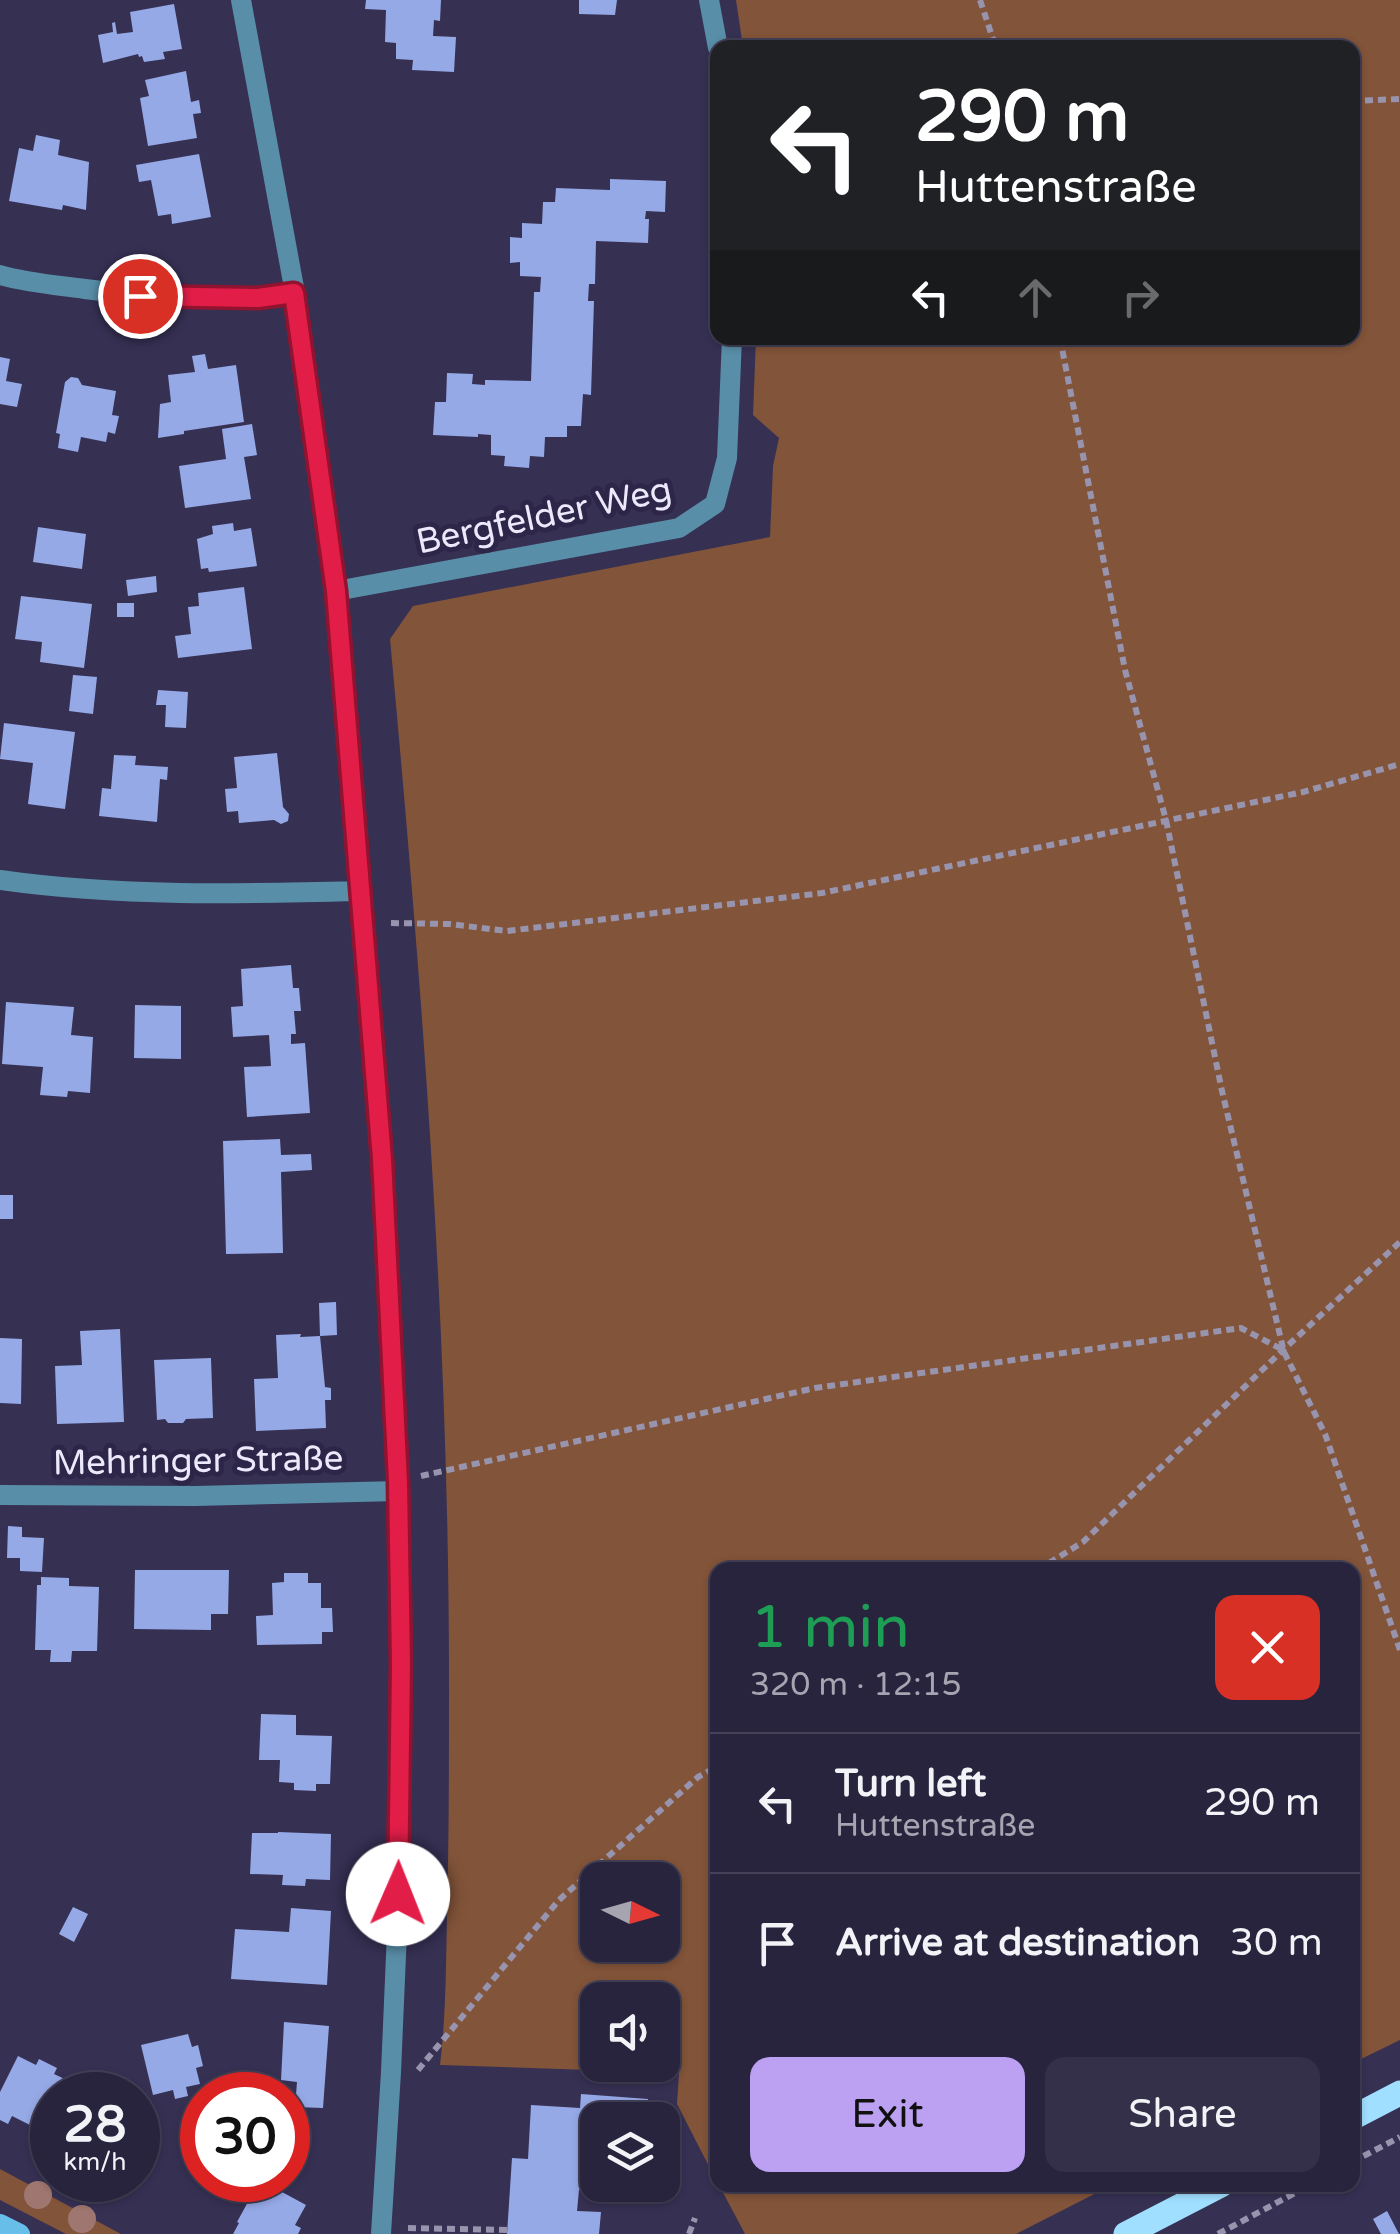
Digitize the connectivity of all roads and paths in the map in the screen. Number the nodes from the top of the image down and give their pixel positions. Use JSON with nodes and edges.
{"nodes":[{"id":1,"x":241,"y":0,"type":"edge"},
{"id":2,"x":709,"y":0,"type":"edge"},
{"id":3,"x":980,"y":0,"type":"edge"},
{"id":4,"x":716,"y":40,"type":"edge"},
{"id":5,"x":993,"y":40,"type":"edge"},
{"id":6,"x":1400,"y":99,"type":"edge"},
{"id":7,"x":1360,"y":101,"type":"edge"},
{"id":8,"x":0,"y":275,"type":"edge"},
{"id":9,"x":294,"y":293,"type":"junction"},
{"id":10,"x":732,"y":345,"type":"edge"},
{"id":11,"x":1061,"y":345,"type":"edge"},
{"id":12,"x":336,"y":591,"type":"junction"},
{"id":13,"x":1400,"y":764,"type":"edge"},
{"id":14,"x":1166,"y":820,"type":"junction"},
{"id":15,"x":0,"y":880,"type":"edge"},
{"id":16,"x":360,"y":891,"type":"junction"},
{"id":17,"x":364,"y":925,"type":"junction"},
{"id":18,"x":1400,"y":1242,"type":"edge"},
{"id":19,"x":1283,"y":1350,"type":"junction"},
{"id":20,"x":398,"y":1486,"type":"junction"},
{"id":21,"x":0,"y":1494,"type":"edge"},
{"id":22,"x":1051,"y":1562,"type":"edge"},
{"id":23,"x":1400,"y":1650,"type":"edge"},
{"id":24,"x":710,"y":1770,"type":"edge"},
{"id":25,"x":416,"y":2074,"type":"dead end"},
{"id":26,"x":1400,"y":2094,"type":"edge"},
{"id":27,"x":1360,"y":2114,"type":"edge"},
{"id":28,"x":1400,"y":2137,"type":"edge"},
{"id":29,"x":1360,"y":2158,"type":"edge"},
{"id":30,"x":1208,"y":2192,"type":"edge"},
{"id":31,"x":1297,"y":2192,"type":"edge"},
{"id":32,"x":695,"y":2218,"type":"dead end"},
{"id":33,"x":0,"y":2224,"type":"edge"},
{"id":34,"x":430,"y":2229,"type":"dead end"},
{"id":35,"x":507,"y":2230,"type":"dead end"},
{"id":36,"x":481,"y":2232,"type":"edge"},
{"id":37,"x":20,"y":2234,"type":"edge"},
{"id":38,"x":381,"y":2234,"type":"edge"},
{"id":39,"x":690,"y":2234,"type":"edge"},
{"id":40,"x":1126,"y":2234,"type":"edge"},
{"id":41,"x":1218,"y":2234,"type":"edge"}],
"edges":[{"from":1,"to":9,"type":"street"},
{"from":2,"to":4,"type":"street"},
{"from":3,"to":5,"type":"path"},
{"from":6,"to":7,"type":"path"},
{"from":8,"to":9,"type":"street"},
{"from":9,"to":12,"type":"street"},
{"from":10,"to":12,"type":"street","name":"Bergfelder Weg"},
{"from":11,"to":14,"type":"path"},
{"from":12,"to":16,"type":"street"},
{"from":13,"to":14,"type":"path"},
{"from":14,"to":17,"type":"path"},
{"from":14,"to":19,"type":"path"},
{"from":15,"to":16,"type":"street"},
{"from":16,"to":17,"type":"street"},
{"from":17,"to":20,"type":"street"},
{"from":18,"to":19,"type":"path"},
{"from":19,"to":20,"type":"path"},
{"from":19,"to":22,"type":"path"},
{"from":19,"to":23,"type":"path"},
{"from":20,"to":21,"type":"street","name":"Mehringer Straße"},
{"from":20,"to":38,"type":"street"},
{"from":24,"to":25,"type":"path"},
{"from":26,"to":27,"type":"main road"},
{"from":28,"to":29,"type":"path"},
{"from":30,"to":40,"type":"main road"},
{"from":31,"to":41,"type":"path"},
{"from":32,"to":39,"type":"path"},
{"from":33,"to":37,"type":"street"},
{"from":34,"to":36,"type":"path"},
{"from":35,"to":36,"type":"path"}]}
